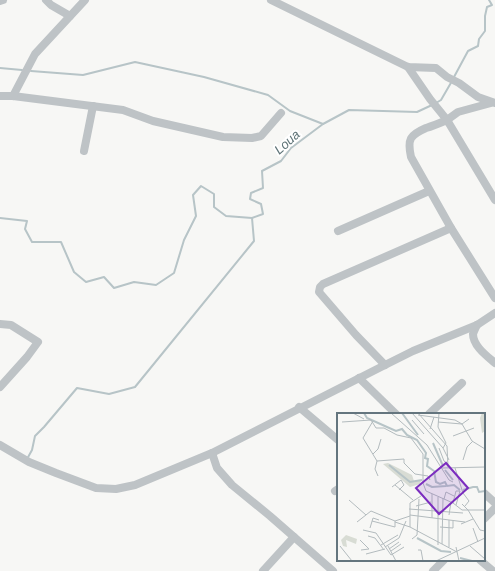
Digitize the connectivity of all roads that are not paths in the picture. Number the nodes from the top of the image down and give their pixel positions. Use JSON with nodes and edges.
{"nodes":[{"id":1,"x":3,"y":0,"type":"edge"},
{"id":2,"x":46,"y":0,"type":"edge"},
{"id":3,"x":85,"y":0,"type":"edge"},
{"id":4,"x":271,"y":0,"type":"edge"},
{"id":5,"x":0,"y":1,"type":"edge"},
{"id":6,"x":70,"y":16,"type":"junction"},
{"id":7,"x":408,"y":67,"type":"junction"},
{"id":8,"x":13,"y":96,"type":"junction"},
{"id":9,"x":0,"y":98,"type":"edge"},
{"id":10,"x":494,"y":103,"type":"edge"},
{"id":11,"x":93,"y":106,"type":"junction"},
{"id":12,"x":281,"y":113,"type":"dead end"},
{"id":13,"x":447,"y":120,"type":"junction"},
{"id":14,"x":84,"y":151,"type":"dead end"},
{"id":15,"x":429,"y":191,"type":"junction"},
{"id":16,"x":495,"y":200,"type":"edge"},
{"id":17,"x":451,"y":228,"type":"junction"},
{"id":18,"x":338,"y":231,"type":"dead end"},
{"id":19,"x":495,"y":298,"type":"edge"},
{"id":20,"x":495,"y":313,"type":"edge"},
{"id":21,"x":0,"y":324,"type":"edge"},
{"id":22,"x":477,"y":324,"type":"junction"},
{"id":23,"x":495,"y":363,"type":"edge"},
{"id":24,"x":385,"y":365,"type":"junction"},
{"id":25,"x":359,"y":378,"type":"junction"},
{"id":26,"x":462,"y":383,"type":"dead end"},
{"id":27,"x":0,"y":387,"type":"edge"},
{"id":28,"x":299,"y":407,"type":"junction"},
{"id":29,"x":395,"y":413,"type":"edge"},
{"id":30,"x":430,"y":413,"type":"edge"},
{"id":31,"x":337,"y":439,"type":"edge"},
{"id":32,"x":0,"y":445,"type":"edge"},
{"id":33,"x":212,"y":453,"type":"junction"},
{"id":34,"x":485,"y":494,"type":"edge"},
{"id":35,"x":495,"y":503,"type":"edge"},
{"id":36,"x":495,"y":508,"type":"edge"},
{"id":37,"x":485,"y":518,"type":"edge"},
{"id":38,"x":294,"y":537,"type":"junction"},
{"id":39,"x":443,"y":561,"type":"edge"},
{"id":40,"x":481,"y":561,"type":"edge"},
{"id":41,"x":263,"y":571,"type":"edge"},
{"id":42,"x":333,"y":571,"type":"edge"},
{"id":43,"x":433,"y":571,"type":"edge"},
{"id":44,"x":493,"y":571,"type":"edge"}],
"edges":[{"from":1,"to":5,"type":"street"},
{"from":2,"to":6,"type":"street"},
{"from":3,"to":6,"type":"street"},
{"from":4,"to":7,"type":"street"},
{"from":6,"to":8,"type":"street"},
{"from":7,"to":10,"type":"street"},
{"from":7,"to":13,"type":"street"},
{"from":8,"to":9,"type":"street"},
{"from":8,"to":11,"type":"street"},
{"from":10,"to":13,"type":"street"},
{"from":11,"to":12,"type":"street"},
{"from":11,"to":14,"type":"street"},
{"from":13,"to":15,"type":"street"},
{"from":13,"to":16,"type":"street"},
{"from":15,"to":17,"type":"street"},
{"from":15,"to":18,"type":"street"},
{"from":17,"to":19,"type":"street"},
{"from":17,"to":24,"type":"street"},
{"from":20,"to":22,"type":"street"},
{"from":21,"to":27,"type":"street"},
{"from":22,"to":23,"type":"street"},
{"from":22,"to":24,"type":"street"},
{"from":24,"to":25,"type":"street"},
{"from":25,"to":28,"type":"street"},
{"from":25,"to":29,"type":"street"},
{"from":26,"to":30,"type":"street"},
{"from":28,"to":31,"type":"street"},
{"from":28,"to":33,"type":"street"},
{"from":32,"to":33,"type":"street"},
{"from":33,"to":38,"type":"street"},
{"from":34,"to":35,"type":"street"},
{"from":36,"to":37,"type":"street"},
{"from":38,"to":41,"type":"street"},
{"from":38,"to":42,"type":"street"},
{"from":39,"to":43,"type":"street"},
{"from":40,"to":44,"type":"street"}]}
